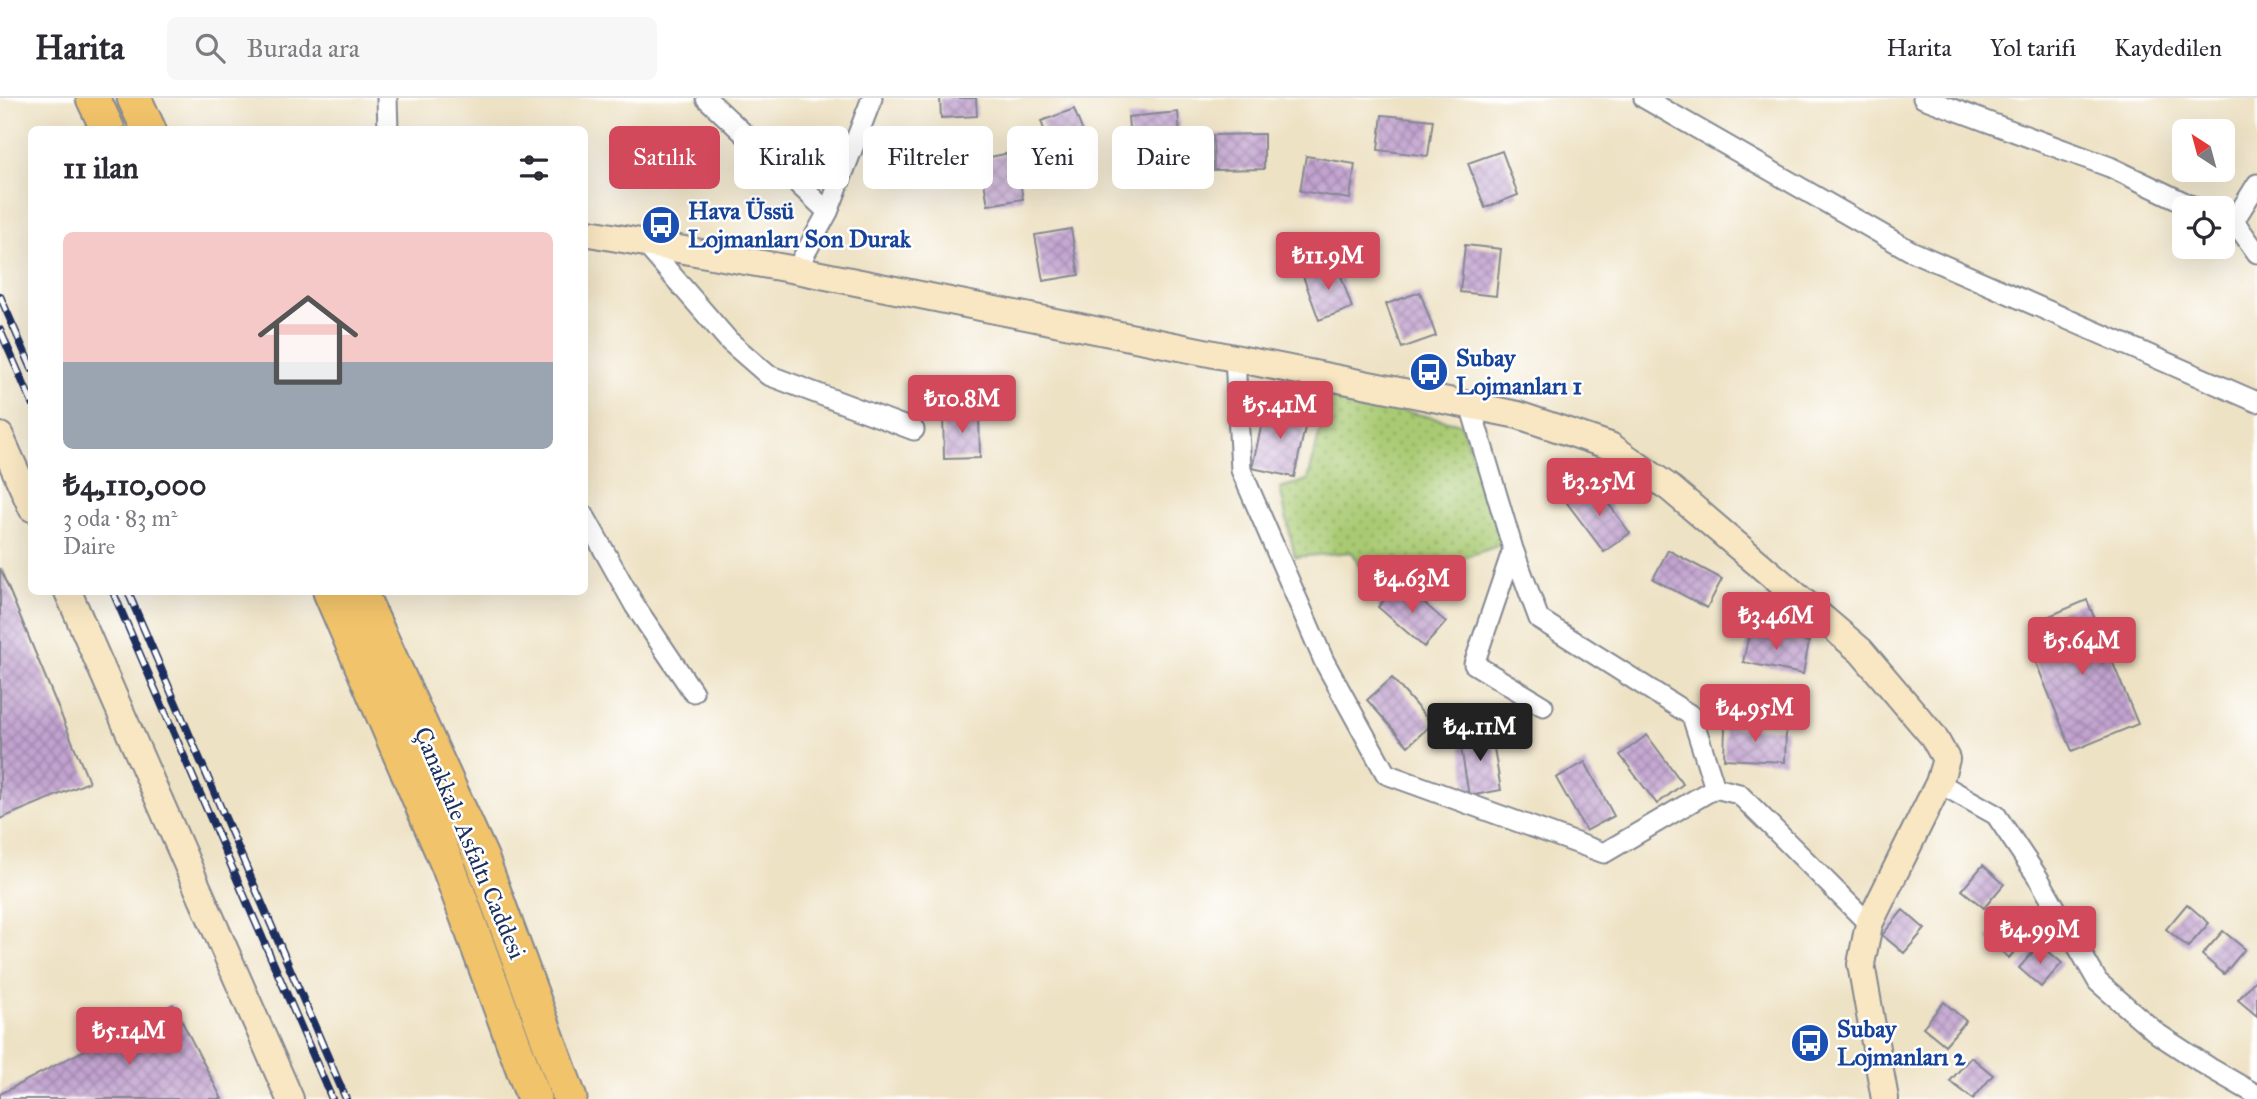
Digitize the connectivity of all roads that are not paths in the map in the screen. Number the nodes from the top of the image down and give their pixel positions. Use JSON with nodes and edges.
{"nodes":[{"id":1,"x":93,"y":98,"type":"edge"},
{"id":2,"x":134,"y":98,"type":"edge"},
{"id":3,"x":387,"y":98,"type":"edge"},
{"id":4,"x":706,"y":98,"type":"edge"},
{"id":5,"x":872,"y":98,"type":"edge"},
{"id":6,"x":1644,"y":98,"type":"edge"},
{"id":7,"x":1923,"y":98,"type":"edge"},
{"id":8,"x":106,"y":126,"type":"edge"},
{"id":9,"x":147,"y":126,"type":"edge"},
{"id":10,"x":387,"y":126,"type":"edge"},
{"id":11,"x":2257,"y":184,"type":"edge"},
{"id":12,"x":2172,"y":197,"type":"edge"},
{"id":13,"x":2235,"y":211,"type":"edge"},
{"id":14,"x":828,"y":212,"type":"junction"},
{"id":15,"x":2235,"y":227,"type":"edge"},
{"id":16,"x":588,"y":233,"type":"edge"},
{"id":17,"x":646,"y":244,"type":"junction"},
{"id":18,"x":2257,"y":253,"type":"edge"},
{"id":19,"x":796,"y":270,"type":"junction"},
{"id":20,"x":1235,"y":358,"type":"junction"},
{"id":21,"x":2257,"y":402,"type":"edge"},
{"id":22,"x":1470,"y":405,"type":"junction"},
{"id":23,"x":914,"y":430,"type":"dead end"},
{"id":24,"x":0,"y":436,"type":"edge"},
{"id":25,"x":28,"y":499,"type":"edge"},
{"id":26,"x":588,"y":522,"type":"edge"},
{"id":27,"x":1513,"y":549,"type":"junction"},
{"id":28,"x":69,"y":595,"type":"edge"},
{"id":29,"x":331,"y":595,"type":"edge"},
{"id":30,"x":361,"y":595,"type":"edge"},
{"id":31,"x":693,"y":691,"type":"dead end"},
{"id":32,"x":1543,"y":706,"type":"dead end"},
{"id":33,"x":1939,"y":783,"type":"junction"},
{"id":34,"x":1715,"y":788,"type":"junction"},
{"id":35,"x":1869,"y":924,"type":"junction"},
{"id":36,"x":2257,"y":1095,"type":"edge"},
{"id":37,"x":290,"y":1099,"type":"edge"},
{"id":38,"x":534,"y":1099,"type":"edge"},
{"id":39,"x":570,"y":1099,"type":"edge"},
{"id":40,"x":1885,"y":1099,"type":"edge"}],
"edges":[{"from":1,"to":8,"type":"highway"},
{"from":2,"to":9,"type":"highway"},
{"from":3,"to":10,"type":"street"},
{"from":4,"to":14,"type":"street"},
{"from":5,"to":14,"type":"street"},
{"from":6,"to":21,"type":"street"},
{"from":7,"to":12,"type":"street"},
{"from":11,"to":13,"type":"street"},
{"from":14,"to":19,"type":"street"},
{"from":15,"to":18,"type":"street"},
{"from":16,"to":17,"type":"street"},
{"from":17,"to":19,"type":"street"},
{"from":17,"to":23,"type":"street"},
{"from":19,"to":20,"type":"street"},
{"from":20,"to":22,"type":"street"},
{"from":20,"to":34,"type":"street"},
{"from":22,"to":27,"type":"street"},
{"from":22,"to":33,"type":"street"},
{"from":24,"to":25,"type":"street"},
{"from":26,"to":31,"type":"street"},
{"from":27,"to":32,"type":"street"},
{"from":27,"to":34,"type":"street"},
{"from":28,"to":37,"type":"street"},
{"from":29,"to":38,"type":"highway","name":"Çanakkale Asfaltı Caddesi"},
{"from":30,"to":39,"type":"highway","name":"Çanakkale Asfaltı Caddesi"},
{"from":33,"to":35,"type":"street"},
{"from":33,"to":36,"type":"street"},
{"from":34,"to":35,"type":"street"},
{"from":35,"to":40,"type":"street"}]}
